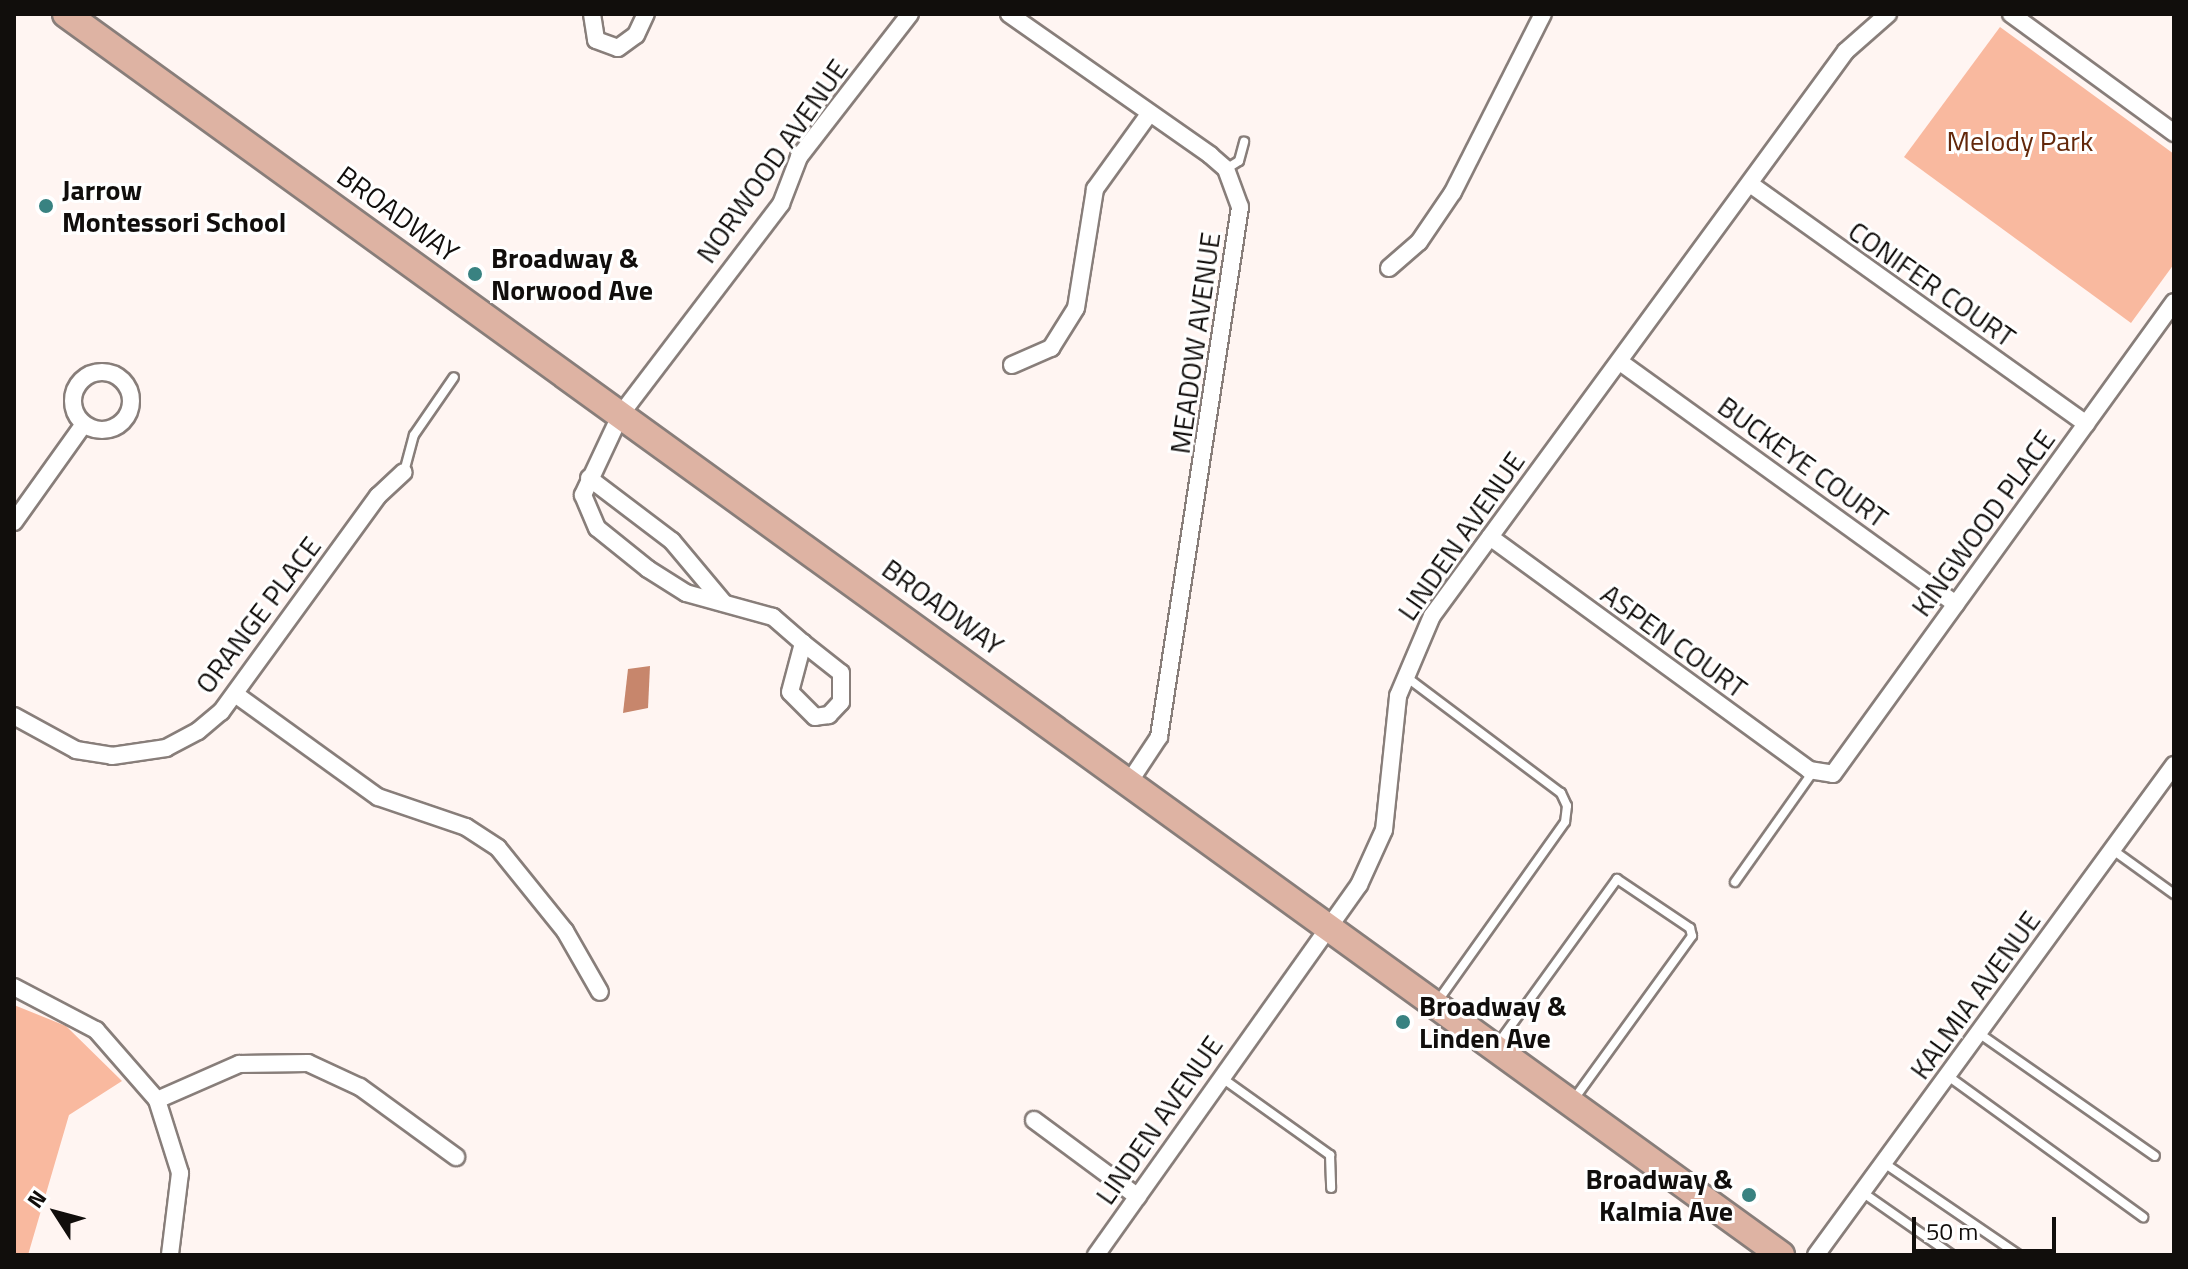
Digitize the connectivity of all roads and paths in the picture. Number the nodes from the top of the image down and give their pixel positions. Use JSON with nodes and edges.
{"nodes":[{"id":1,"x":66,"y":14,"type":"edge"},
{"id":2,"x":592,"y":14,"type":"edge"},
{"id":3,"x":646,"y":14,"type":"edge"},
{"id":4,"x":910,"y":14,"type":"edge"},
{"id":5,"x":1009,"y":14,"type":"edge"},
{"id":6,"x":1543,"y":14,"type":"edge"},
{"id":7,"x":1888,"y":14,"type":"edge"},
{"id":8,"x":2011,"y":14,"type":"edge"},
{"id":9,"x":1149,"y":114,"type":"junction"},
{"id":10,"x":2174,"y":133,"type":"edge"},
{"id":11,"x":1244,"y":142,"type":"dead end"},
{"id":12,"x":1226,"y":169,"type":"junction"},
{"id":13,"x":1750,"y":184,"type":"junction"},
{"id":14,"x":1389,"y":268,"type":"dead end"},
{"id":15,"x":2174,"y":302,"type":"edge"},
{"id":16,"x":1620,"y":362,"type":"junction"},
{"id":17,"x":1012,"y":365,"type":"dead end"},
{"id":18,"x":454,"y":377,"type":"dead end"},
{"id":19,"x":621,"y":414,"type":"junction"},
{"id":20,"x":84,"y":424,"type":"dead end"},
{"id":21,"x":2086,"y":424,"type":"junction"},
{"id":22,"x":404,"y":472,"type":"joint"},
{"id":23,"x":589,"y":478,"type":"junction"},
{"id":24,"x":14,"y":522,"type":"edge"},
{"id":25,"x":1490,"y":537,"type":"junction"},
{"id":26,"x":724,"y":603,"type":"junction"},
{"id":27,"x":1956,"y":604,"type":"junction"},
{"id":28,"x":803,"y":643,"type":"dead end"},
{"id":29,"x":1404,"y":675,"type":"junction"},
{"id":30,"x":235,"y":694,"type":"junction"},
{"id":31,"x":14,"y":716,"type":"edge"},
{"id":32,"x":2174,"y":765,"type":"edge"},
{"id":33,"x":1813,"y":772,"type":"junction"},
{"id":34,"x":1130,"y":781,"type":"junction"},
{"id":35,"x":2112,"y":849,"type":"junction"},
{"id":36,"x":1735,"y":882,"type":"dead end"},
{"id":37,"x":2174,"y":894,"type":"edge"},
{"id":38,"x":1326,"y":928,"type":"junction"},
{"id":39,"x":14,"y":987,"type":"edge"},
{"id":40,"x":600,"y":992,"type":"dead end"},
{"id":41,"x":1434,"y":1006,"type":"junction"},
{"id":42,"x":1980,"y":1034,"type":"junction"},
{"id":43,"x":1494,"y":1049,"type":"junction"},
{"id":44,"x":1948,"y":1076,"type":"junction"},
{"id":45,"x":1222,"y":1077,"type":"junction"},
{"id":46,"x":157,"y":1100,"type":"junction"},
{"id":47,"x":1571,"y":1104,"type":"junction"},
{"id":48,"x":1034,"y":1120,"type":"dead end"},
{"id":49,"x":2155,"y":1156,"type":"dead end"},
{"id":50,"x":456,"y":1157,"type":"dead end"},
{"id":51,"x":1884,"y":1163,"type":"junction"},
{"id":52,"x":1331,"y":1188,"type":"dead end"},
{"id":53,"x":1862,"y":1192,"type":"junction"},
{"id":54,"x":1138,"y":1197,"type":"junction"},
{"id":55,"x":2143,"y":1217,"type":"dead end"},
{"id":56,"x":170,"y":1255,"type":"edge"},
{"id":57,"x":1096,"y":1255,"type":"edge"},
{"id":58,"x":1781,"y":1255,"type":"edge"},
{"id":59,"x":1816,"y":1255,"type":"edge"},
{"id":60,"x":1952,"y":1255,"type":"edge"},
{"id":61,"x":2019,"y":1255,"type":"edge"}],
"edges":[{"from":1,"to":19,"type":"main road","name":"BROADWAY"},
{"from":2,"to":3,"type":"street"},
{"from":4,"to":19,"type":"street","name":"NORWOOD AVENUE"},
{"from":5,"to":9,"type":"street"},
{"from":6,"to":14,"type":"street"},
{"from":7,"to":13,"type":"street","name":"LINDEN AVENUE"},
{"from":8,"to":10,"type":"street"},
{"from":9,"to":12,"type":"street"},
{"from":9,"to":17,"type":"street"},
{"from":11,"to":12,"type":"lane"},
{"from":12,"to":34,"type":"street","name":"MEADOW AVENUE"},
{"from":13,"to":16,"type":"street","name":"LINDEN AVENUE"},
{"from":13,"to":21,"type":"street","name":"CONIFER COURT"},
{"from":15,"to":21,"type":"street","name":"KINGWOOD PLACE"},
{"from":16,"to":25,"type":"street","name":"LINDEN AVENUE"},
{"from":16,"to":27,"type":"street","name":"BUCKEYE COURT"},
{"from":18,"to":22,"type":"lane"},
{"from":19,"to":23,"type":"street","name":"NORWOOD AVENUE"},
{"from":19,"to":34,"type":"main road","name":"BROADWAY"},
{"from":20,"to":24,"type":"street"},
{"from":21,"to":27,"type":"street","name":"KINGWOOD PLACE"},
{"from":22,"to":30,"type":"street","name":"ORANGE PLACE"},
{"from":23,"to":26,"type":"street"},
{"from":23,"to":26,"type":"street"},
{"from":25,"to":29,"type":"street","name":"LINDEN AVENUE"},
{"from":25,"to":33,"type":"street","name":"ASPEN COURT"},
{"from":26,"to":28,"type":"street"},
{"from":27,"to":33,"type":"street","name":"KINGWOOD PLACE"},
{"from":29,"to":38,"type":"street","name":"LINDEN AVENUE"},
{"from":29,"to":41,"type":"lane"},
{"from":30,"to":31,"type":"street","name":"ORANGE PLACE"},
{"from":30,"to":40,"type":"street"},
{"from":32,"to":35,"type":"street","name":"KALMIA AVENUE"},
{"from":33,"to":36,"type":"lane"},
{"from":34,"to":38,"type":"main road","name":"BROADWAY"},
{"from":35,"to":37,"type":"lane"},
{"from":35,"to":42,"type":"street","name":"KALMIA AVENUE"},
{"from":38,"to":41,"type":"main road","name":"BROADWAY"},
{"from":38,"to":45,"type":"street","name":"LINDEN AVENUE"},
{"from":39,"to":46,"type":"street"},
{"from":41,"to":43,"type":"main road","name":"BROADWAY"},
{"from":42,"to":44,"type":"street","name":"KALMIA AVENUE"},
{"from":42,"to":49,"type":"lane"},
{"from":43,"to":47,"type":"main road","name":"BROADWAY"},
{"from":43,"to":47,"type":"lane"},
{"from":44,"to":51,"type":"street","name":"KALMIA AVENUE"},
{"from":44,"to":55,"type":"lane"},
{"from":45,"to":52,"type":"lane"},
{"from":45,"to":54,"type":"street","name":"LINDEN AVENUE"},
{"from":46,"to":50,"type":"street"},
{"from":46,"to":56,"type":"street"},
{"from":47,"to":58,"type":"main road","name":"BROADWAY"},
{"from":48,"to":54,"type":"street"},
{"from":51,"to":53,"type":"street","name":"KALMIA AVENUE"},
{"from":51,"to":61,"type":"lane"},
{"from":53,"to":59,"type":"street","name":"KALMIA AVENUE"},
{"from":53,"to":60,"type":"lane"},
{"from":54,"to":57,"type":"street","name":"LINDEN AVENUE"}]}
